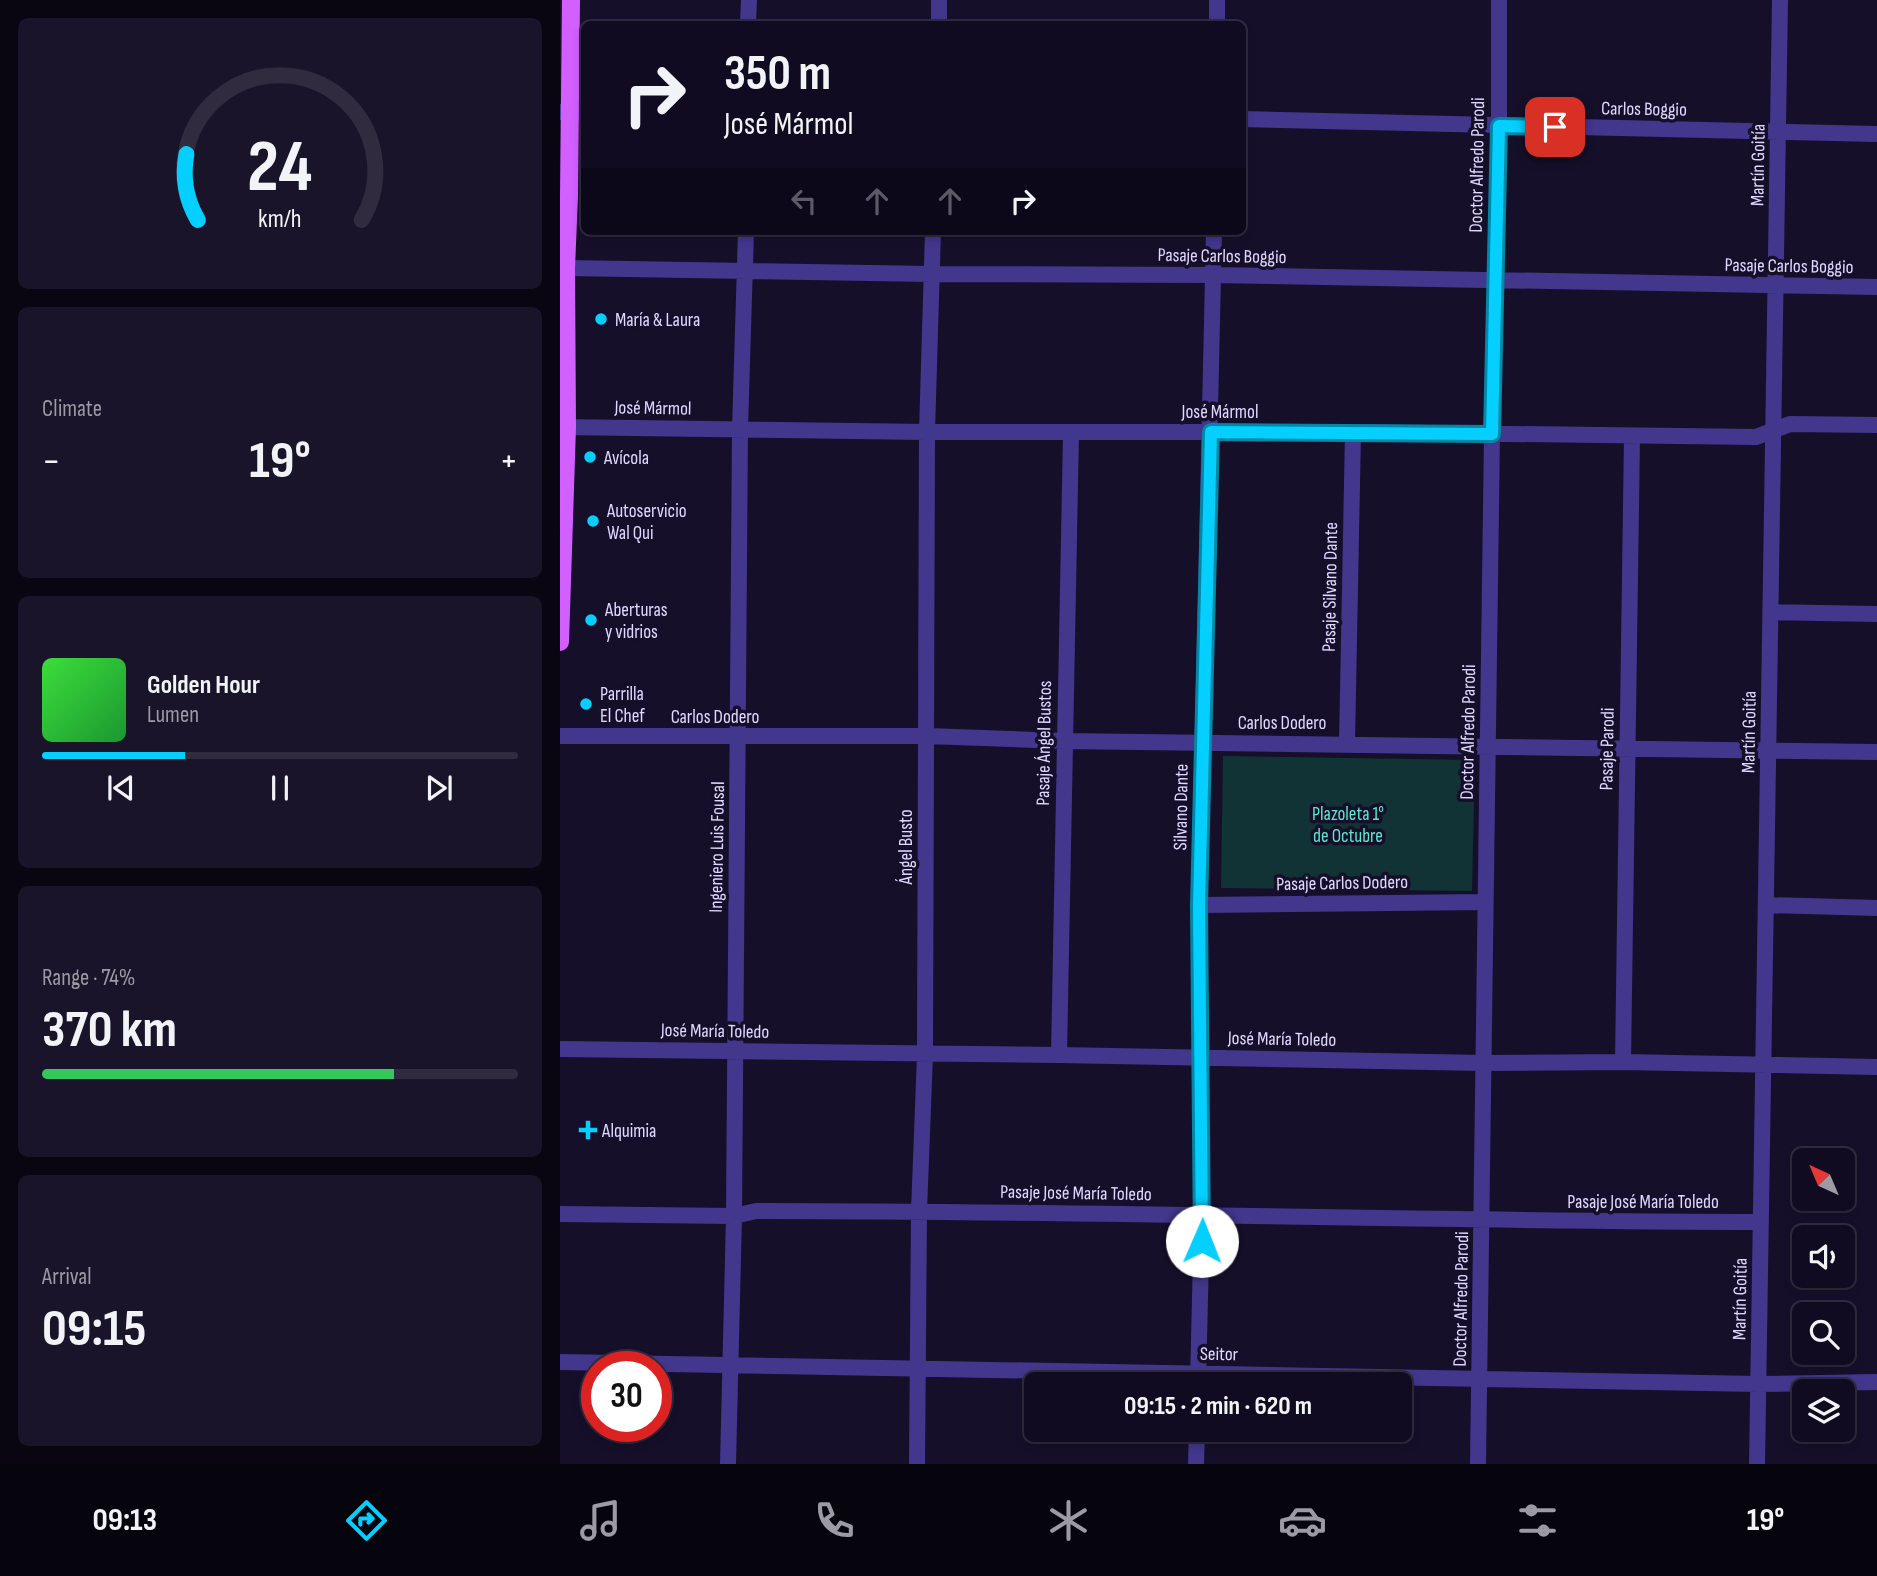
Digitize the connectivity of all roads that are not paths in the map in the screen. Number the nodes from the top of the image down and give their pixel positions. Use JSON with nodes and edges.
{"nodes":[{"id":1,"x":571,"y":0,"type":"edge"},
{"id":2,"x":749,"y":0,"type":"edge"},
{"id":3,"x":940,"y":0,"type":"edge"},
{"id":4,"x":1217,"y":0,"type":"edge"},
{"id":5,"x":1499,"y":0,"type":"edge"},
{"id":6,"x":1780,"y":0,"type":"edge"},
{"id":7,"x":748,"y":21,"type":"edge"},
{"id":8,"x":939,"y":21,"type":"edge"},
{"id":9,"x":1217,"y":21,"type":"edge"},
{"id":10,"x":572,"y":112,"type":"edge"},
{"id":11,"x":1246,"y":119,"type":"edge"},
{"id":12,"x":1499,"y":126,"type":"junction"},
{"id":13,"x":1778,"y":133,"type":"junction"},
{"id":14,"x":1877,"y":134,"type":"edge"},
{"id":15,"x":746,"y":235,"type":"edge"},
{"id":16,"x":933,"y":235,"type":"edge"},
{"id":17,"x":1214,"y":235,"type":"edge"},
{"id":18,"x":566,"y":268,"type":"junction"},
{"id":19,"x":746,"y":271,"type":"junction"},
{"id":20,"x":931,"y":274,"type":"junction"},
{"id":21,"x":1213,"y":275,"type":"junction"},
{"id":22,"x":1494,"y":281,"type":"junction"},
{"id":23,"x":1776,"y":285,"type":"junction"},
{"id":24,"x":1877,"y":287,"type":"edge"},
{"id":25,"x":1877,"y":425,"type":"edge"},
{"id":26,"x":563,"y":427,"type":"edge"},
{"id":27,"x":740,"y":429,"type":"junction"},
{"id":28,"x":1775,"y":430,"type":"junction"},
{"id":29,"x":927,"y":432,"type":"junction"},
{"id":30,"x":1211,"y":432,"type":"junction"},
{"id":31,"x":1353,"y":432,"type":"junction"},
{"id":32,"x":1070,"y":433,"type":"junction"},
{"id":33,"x":1492,"y":434,"type":"junction"},
{"id":34,"x":1632,"y":437,"type":"junction"},
{"id":35,"x":1771,"y":612,"type":"junction"},
{"id":36,"x":1877,"y":614,"type":"edge"},
{"id":37,"x":560,"y":642,"type":"edge"},
{"id":38,"x":560,"y":736,"type":"edge"},
{"id":39,"x":927,"y":736,"type":"junction"},
{"id":40,"x":738,"y":737,"type":"junction"},
{"id":41,"x":1064,"y":741,"type":"junction"},
{"id":42,"x":1203,"y":742,"type":"junction"},
{"id":43,"x":1347,"y":743,"type":"junction"},
{"id":44,"x":1489,"y":746,"type":"junction"},
{"id":45,"x":1628,"y":749,"type":"junction"},
{"id":46,"x":1769,"y":751,"type":"junction"},
{"id":47,"x":1877,"y":752,"type":"edge"},
{"id":48,"x":1485,"y":902,"type":"junction"},
{"id":49,"x":1199,"y":905,"type":"junction"},
{"id":50,"x":1766,"y":905,"type":"junction"},
{"id":51,"x":1877,"y":908,"type":"edge"},
{"id":52,"x":560,"y":1049,"type":"edge"},
{"id":53,"x":734,"y":1052,"type":"junction"},
{"id":54,"x":925,"y":1055,"type":"junction"},
{"id":55,"x":1059,"y":1055,"type":"junction"},
{"id":56,"x":1202,"y":1058,"type":"junction"},
{"id":57,"x":1623,"y":1062,"type":"junction"},
{"id":58,"x":1483,"y":1063,"type":"junction"},
{"id":59,"x":1765,"y":1064,"type":"junction"},
{"id":60,"x":1877,"y":1067,"type":"edge"},
{"id":61,"x":919,"y":1211,"type":"junction"},
{"id":62,"x":560,"y":1214,"type":"edge"},
{"id":63,"x":1202,"y":1214,"type":"junction"},
{"id":64,"x":734,"y":1216,"type":"junction"},
{"id":65,"x":1482,"y":1221,"type":"junction"},
{"id":66,"x":1761,"y":1222,"type":"junction"},
{"id":67,"x":560,"y":1362,"type":"edge"},
{"id":68,"x":729,"y":1365,"type":"junction"},
{"id":69,"x":917,"y":1369,"type":"junction"},
{"id":70,"x":1198,"y":1372,"type":"edge"},
{"id":71,"x":1024,"y":1373,"type":"edge"},
{"id":72,"x":1412,"y":1377,"type":"edge"},
{"id":73,"x":1480,"y":1377,"type":"junction"},
{"id":74,"x":1877,"y":1382,"type":"edge"},
{"id":75,"x":1759,"y":1384,"type":"junction"},
{"id":76,"x":1197,"y":1442,"type":"edge"},
{"id":77,"x":728,"y":1464,"type":"edge"},
{"id":78,"x":917,"y":1464,"type":"edge"},
{"id":79,"x":1196,"y":1464,"type":"edge"},
{"id":80,"x":1478,"y":1464,"type":"edge"},
{"id":81,"x":1758,"y":1464,"type":"edge"}],
"edges":[{"from":1,"to":10,"type":"main road"},
{"from":2,"to":7,"type":"street"},
{"from":3,"to":8,"type":"street"},
{"from":4,"to":9,"type":"street"},
{"from":5,"to":12,"type":"street","name":"Doctor Alfredo Parodi"},
{"from":6,"to":13,"type":"street","name":"Martín Goitía"},
{"from":10,"to":18,"type":"main road"},
{"from":11,"to":12,"type":"street","name":"Carlos Boggio"},
{"from":12,"to":13,"type":"street","name":"Carlos Boggio"},
{"from":12,"to":22,"type":"street","name":"Doctor Alfredo Parodi"},
{"from":13,"to":14,"type":"street","name":"Carlos Boggio"},
{"from":13,"to":23,"type":"street","name":"Martín Goitía"},
{"from":15,"to":19,"type":"street","name":"Ingeniero Luis Fousal"},
{"from":16,"to":20,"type":"street","name":"Ángel Busto"},
{"from":17,"to":21,"type":"street","name":"Silvano Dante"},
{"from":18,"to":19,"type":"street","name":"Pasaje Carlos Boggio"},
{"from":18,"to":26,"type":"main road"},
{"from":19,"to":20,"type":"street","name":"Pasaje Carlos Boggio"},
{"from":19,"to":27,"type":"street","name":"Ingeniero Luis Fousal"},
{"from":20,"to":21,"type":"street","name":"Pasaje Carlos Boggio"},
{"from":20,"to":29,"type":"street","name":"Ángel Busto"},
{"from":21,"to":22,"type":"street","name":"Pasaje Carlos Boggio"},
{"from":21,"to":30,"type":"street","name":"Silvano Dante"},
{"from":22,"to":23,"type":"street","name":"Pasaje Carlos Boggio"},
{"from":22,"to":33,"type":"street","name":"Doctor Alfredo Parodi"},
{"from":23,"to":24,"type":"street","name":"Pasaje Carlos Boggio"},
{"from":23,"to":28,"type":"street","name":"Martín Goitía"},
{"from":25,"to":28,"type":"street","name":"José Mármol"},
{"from":26,"to":27,"type":"street","name":"José Mármol"},
{"from":26,"to":37,"type":"main road"},
{"from":27,"to":29,"type":"street","name":"José Mármol"},
{"from":27,"to":40,"type":"street","name":"Ingeniero Luis Fousal"},
{"from":28,"to":34,"type":"street","name":"José Mármol"},
{"from":28,"to":35,"type":"street","name":"Martín Goitía"},
{"from":29,"to":32,"type":"street","name":"José Mármol"},
{"from":29,"to":39,"type":"street","name":"Ángel Busto"},
{"from":30,"to":31,"type":"street","name":"José Mármol"},
{"from":30,"to":32,"type":"street","name":"José Mármol"},
{"from":30,"to":42,"type":"street","name":"Silvano Dante"},
{"from":31,"to":33,"type":"street","name":"José Mármol"},
{"from":31,"to":43,"type":"street","name":"Pasaje Silvano Dante"},
{"from":32,"to":41,"type":"street","name":"Pasaje Ángel Bustos"},
{"from":33,"to":34,"type":"street","name":"José Mármol"},
{"from":33,"to":44,"type":"street","name":"Doctor Alfredo Parodi"},
{"from":34,"to":45,"type":"street","name":"Pasaje Parodi"},
{"from":35,"to":36,"type":"street"},
{"from":35,"to":46,"type":"street","name":"Martín Goitía"},
{"from":38,"to":40,"type":"street","name":"Carlos Dodero"},
{"from":39,"to":40,"type":"street","name":"Carlos Dodero"},
{"from":39,"to":41,"type":"street","name":"Carlos Dodero"},
{"from":39,"to":54,"type":"street","name":"Ángel Busto"},
{"from":40,"to":53,"type":"street","name":"Ingeniero Luis Fousal"},
{"from":41,"to":42,"type":"street","name":"Carlos Dodero"},
{"from":41,"to":55,"type":"street","name":"Pasaje Ángel Bustos"},
{"from":42,"to":43,"type":"street","name":"Carlos Dodero"},
{"from":42,"to":49,"type":"street","name":"Silvano Dante"},
{"from":43,"to":44,"type":"street","name":"Carlos Dodero"},
{"from":44,"to":45,"type":"street","name":"Carlos Dodero"},
{"from":44,"to":48,"type":"street","name":"Doctor Alfredo Parodi"},
{"from":45,"to":46,"type":"street","name":"Carlos Dodero"},
{"from":45,"to":57,"type":"street","name":"Pasaje Parodi"},
{"from":46,"to":47,"type":"street","name":"Carlos Dodero"},
{"from":46,"to":50,"type":"street","name":"Martín Goitía"},
{"from":48,"to":49,"type":"street","name":"Pasaje Carlos Dodero"},
{"from":48,"to":58,"type":"street","name":"Doctor Alfredo Parodi"},
{"from":49,"to":56,"type":"street","name":"Silvano Dante"},
{"from":50,"to":51,"type":"street"},
{"from":50,"to":59,"type":"street","name":"Martín Goitía"},
{"from":52,"to":53,"type":"street","name":"José María Toledo"},
{"from":53,"to":54,"type":"street","name":"José María Toledo"},
{"from":53,"to":64,"type":"street","name":"Ingeniero Luis Fousal"},
{"from":54,"to":55,"type":"street","name":"José María Toledo"},
{"from":54,"to":61,"type":"street","name":"Ángel Busto"},
{"from":55,"to":56,"type":"street","name":"José María Toledo"},
{"from":56,"to":58,"type":"street","name":"José María Toledo"},
{"from":56,"to":63,"type":"street","name":"Silvano Dante"},
{"from":57,"to":58,"type":"street","name":"José María Toledo"},
{"from":57,"to":59,"type":"street","name":"José María Toledo"},
{"from":58,"to":65,"type":"street","name":"Doctor Alfredo Parodi"},
{"from":59,"to":60,"type":"street","name":"José María Toledo"},
{"from":59,"to":66,"type":"street","name":"Martín Goitía"},
{"from":61,"to":63,"type":"street","name":"Pasaje José María Toledo"},
{"from":61,"to":64,"type":"street","name":"Pasaje José María Toledo"},
{"from":61,"to":69,"type":"street","name":"Ángel Busto"},
{"from":62,"to":64,"type":"street","name":"Pasaje José María Toledo"},
{"from":63,"to":65,"type":"street","name":"Pasaje José María Toledo"},
{"from":63,"to":70,"type":"street","name":"Silvano Dante"},
{"from":64,"to":68,"type":"street","name":"Ingeniero Luis Fousal"},
{"from":65,"to":66,"type":"street","name":"Pasaje José María Toledo"},
{"from":65,"to":73,"type":"street","name":"Doctor Alfredo Parodi"},
{"from":66,"to":75,"type":"street","name":"Martín Goitía"},
{"from":67,"to":68,"type":"street","name":"Seitor"},
{"from":68,"to":69,"type":"street","name":"Seitor"},
{"from":68,"to":77,"type":"street","name":"Ingeniero Luis Fousal"},
{"from":69,"to":71,"type":"street","name":"Seitor"},
{"from":69,"to":78,"type":"street","name":"Ángel Busto"},
{"from":72,"to":73,"type":"street","name":"Seitor"},
{"from":73,"to":75,"type":"street","name":"Seitor"},
{"from":73,"to":80,"type":"street","name":"Doctor Alfredo Parodi"},
{"from":74,"to":75,"type":"street","name":"Seitor"},
{"from":75,"to":81,"type":"street","name":"Martín Goitía"},
{"from":76,"to":79,"type":"street"}]}
